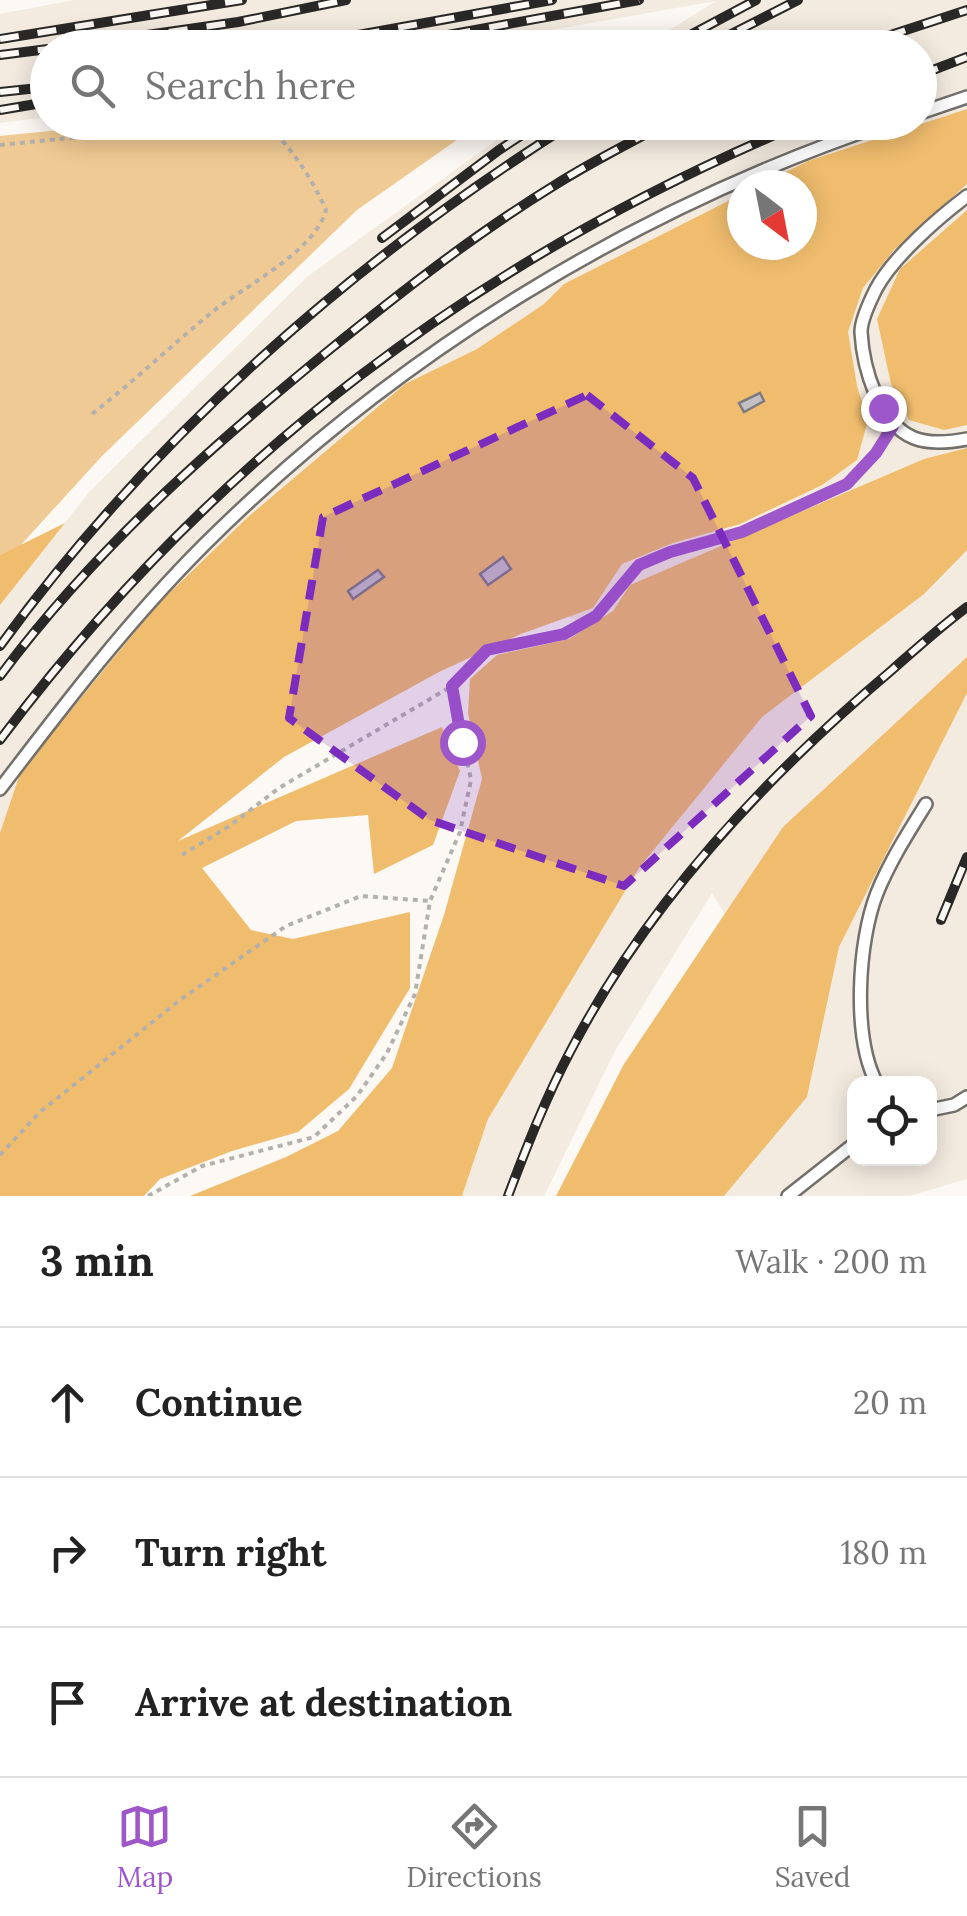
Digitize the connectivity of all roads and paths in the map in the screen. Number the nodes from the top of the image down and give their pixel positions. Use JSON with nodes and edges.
{"nodes":[{"id":1,"x":967,"y":97,"type":"edge"},
{"id":2,"x":937,"y":107,"type":"edge"},
{"id":3,"x":50,"y":140,"type":"edge"},
{"id":4,"x":282,"y":140,"type":"edge"},
{"id":5,"x":838,"y":140,"type":"edge"},
{"id":6,"x":0,"y":145,"type":"edge"},
{"id":7,"x":967,"y":196,"type":"edge"},
{"id":8,"x":92,"y":414,"type":"dead end"},
{"id":9,"x":893,"y":426,"type":"junction"},
{"id":10,"x":967,"y":439,"type":"edge"},
{"id":11,"x":452,"y":686,"type":"junction"},
{"id":12,"x":0,"y":790,"type":"edge"},
{"id":13,"x":926,"y":804,"type":"dead end"},
{"id":14,"x":182,"y":856,"type":"dead end"},
{"id":15,"x":430,"y":901,"type":"junction"},
{"id":16,"x":873,"y":1076,"type":"edge"},
{"id":17,"x":967,"y":1097,"type":"edge"},
{"id":18,"x":937,"y":1108,"type":"edge"},
{"id":19,"x":847,"y":1150,"type":"edge"},
{"id":20,"x":0,"y":1155,"type":"edge"},
{"id":21,"x":148,"y":1196,"type":"edge"},
{"id":22,"x":788,"y":1196,"type":"edge"}],
"edges":[{"from":1,"to":2,"type":"lane"},
{"from":3,"to":6,"type":"path"},
{"from":4,"to":8,"type":"path"},
{"from":5,"to":12,"type":"lane"},
{"from":7,"to":9,"type":"lane"},
{"from":9,"to":10,"type":"lane"},
{"from":9,"to":11,"type":"path"},
{"from":11,"to":14,"type":"path"},
{"from":11,"to":15,"type":"path"},
{"from":13,"to":16,"type":"lane"},
{"from":15,"to":20,"type":"path"},
{"from":15,"to":21,"type":"path"},
{"from":17,"to":18,"type":"lane"},
{"from":19,"to":22,"type":"lane"}]}
